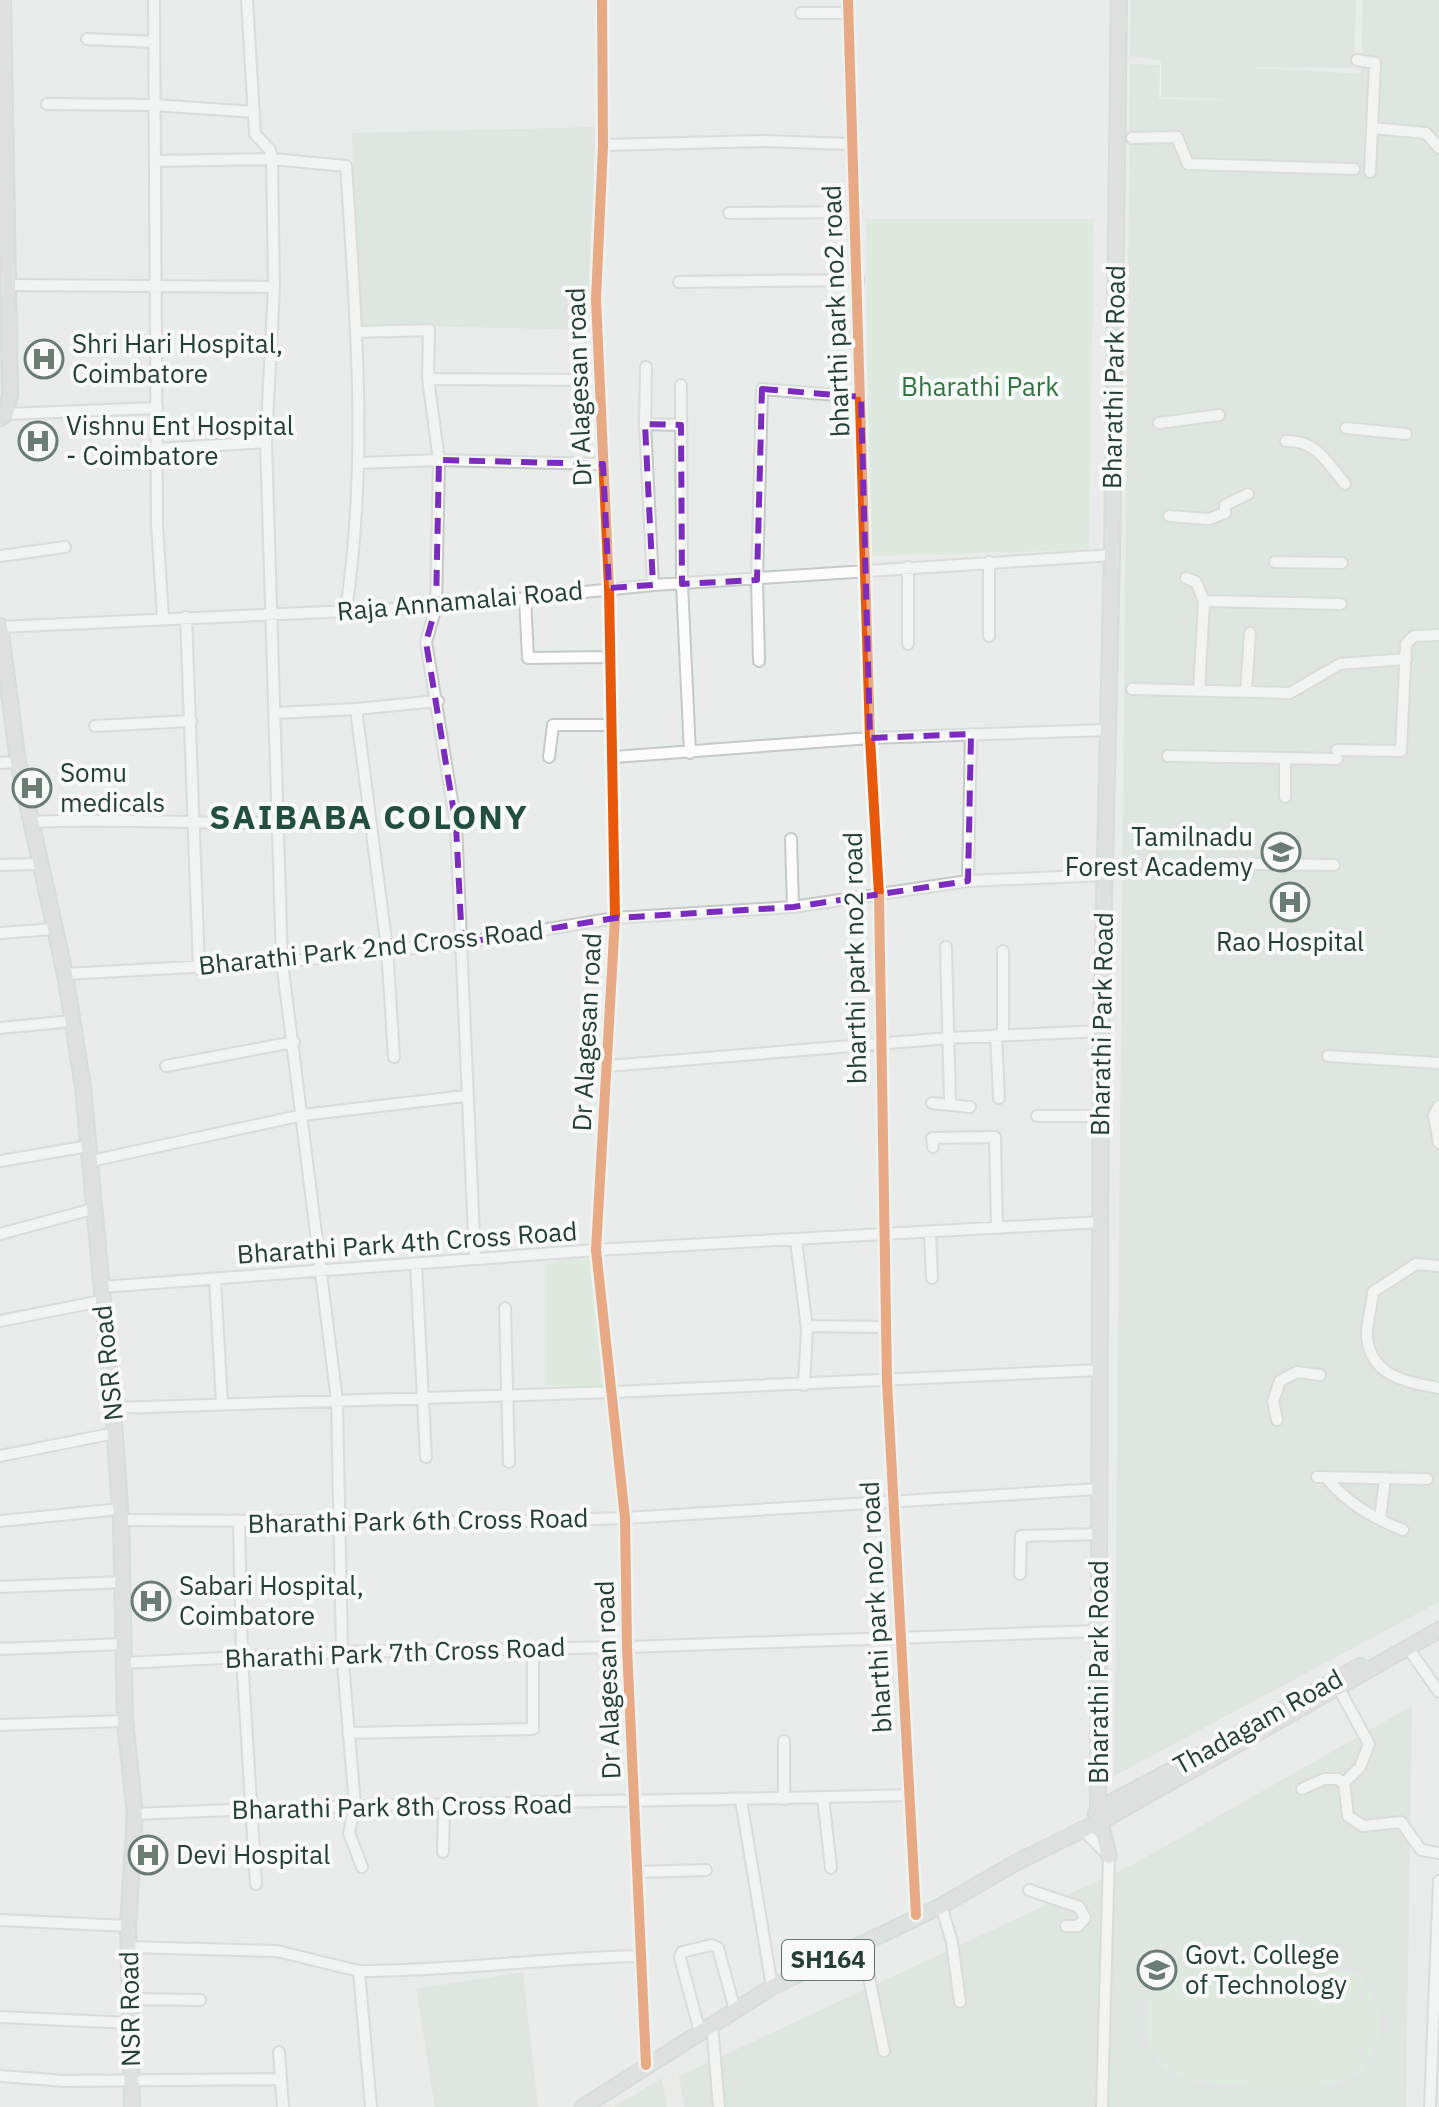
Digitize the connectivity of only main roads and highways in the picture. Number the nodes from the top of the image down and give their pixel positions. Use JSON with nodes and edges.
{"nodes":[{"id":1,"x":3,"y":0,"type":"edge"},
{"id":2,"x":1119,"y":0,"type":"edge"},
{"id":3,"x":2,"y":122,"type":"edge"},
{"id":4,"x":4,"y":194,"type":"edge"},
{"id":5,"x":5,"y":275,"type":"edge"},
{"id":6,"x":4,"y":354,"type":"edge"},
{"id":7,"x":3,"y":416,"type":"edge"},
{"id":8,"x":0,"y":626,"type":"edge"},
{"id":9,"x":5,"y":700,"type":"edge"},
{"id":10,"x":1439,"y":1619,"type":"edge"},
{"id":11,"x":1439,"y":1630,"type":"edge"},
{"id":12,"x":1100,"y":1816,"type":"junction"},
{"id":13,"x":1109,"y":1856,"type":"road end"},
{"id":14,"x":132,"y":2107,"type":"edge"},
{"id":15,"x":583,"y":2107,"type":"edge"}],
"edges":[{"from":1,"to":3,"type":"main road"},
{"from":2,"to":12,"type":"main road","name":"Bharathi Park Road"},
{"from":3,"to":4,"type":"main road"},
{"from":4,"to":5,"type":"main road"},
{"from":5,"to":6,"type":"main road"},
{"from":6,"to":7,"type":"main road"},
{"from":8,"to":9,"type":"main road","name":"NSR Road"},
{"from":9,"to":14,"type":"main road","name":"NSR Road"},
{"from":10,"to":12,"type":"main road","name":"Thadagam Road","number":"SH164"},
{"from":11,"to":12,"type":"main road","name":"Thadagam Road","number":"SH164"},
{"from":12,"to":13,"type":"main road","name":"Bharathi Park Road"},
{"from":12,"to":15,"type":"main road","name":"Thadagam Road","number":"SH164"}]}
